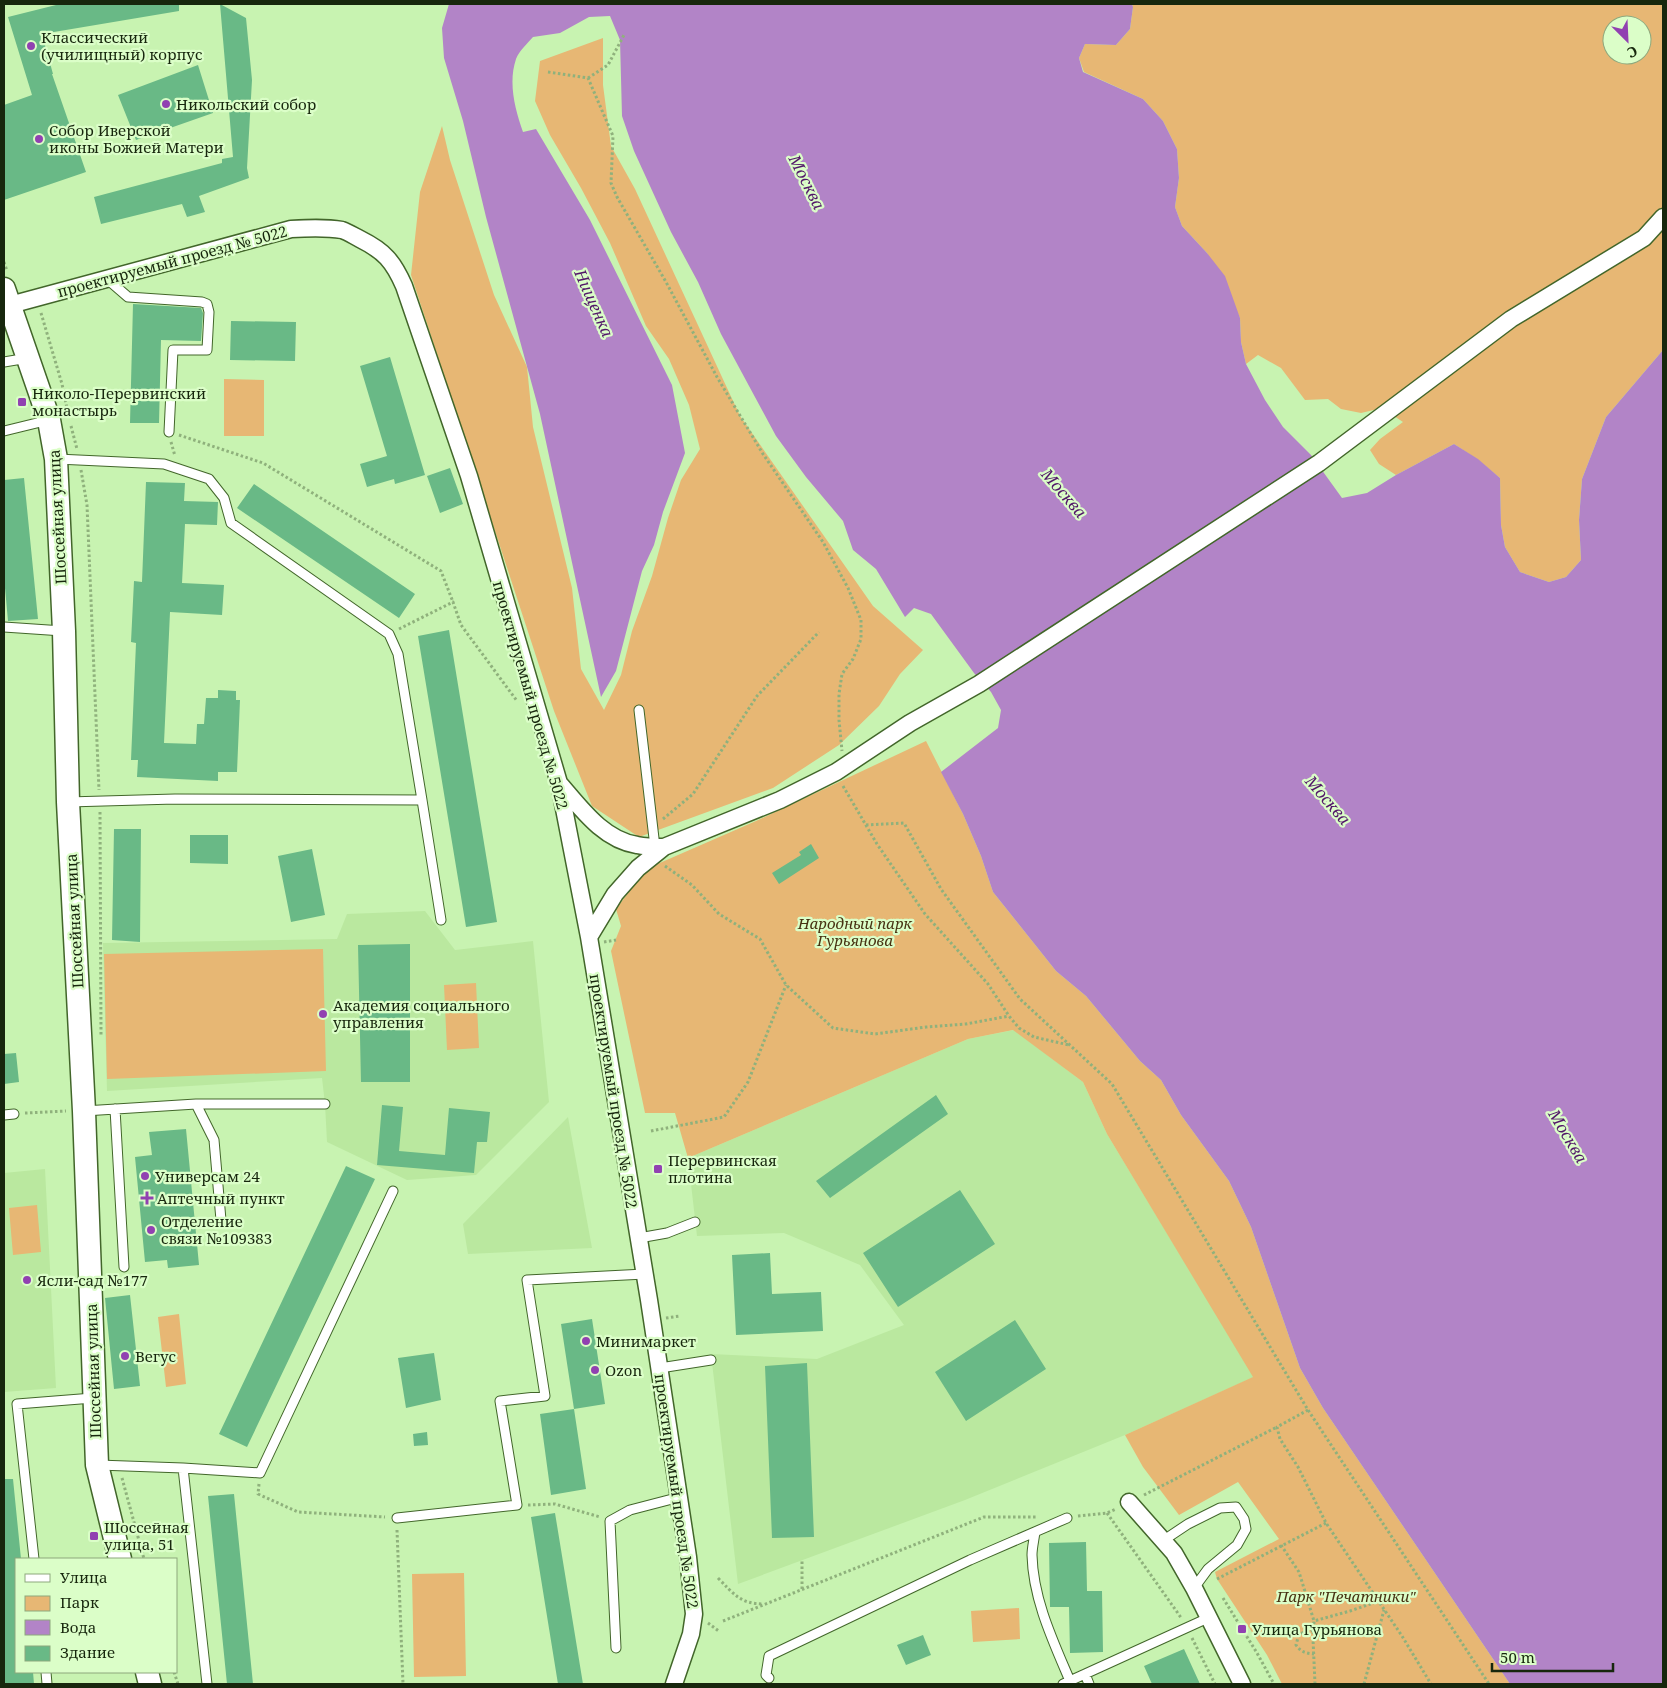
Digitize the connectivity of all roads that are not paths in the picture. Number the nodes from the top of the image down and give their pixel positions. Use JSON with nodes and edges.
{"nodes":[{"id":1,"x":1663,"y":218,"type":"edge"},
{"id":2,"x":106,"y":278,"type":"junction"},
{"id":3,"x":7,"y":297,"type":"edge"},
{"id":4,"x":29,"y":358,"type":"junction"},
{"id":5,"x":4,"y":362,"type":"edge"},
{"id":6,"x":49,"y":420,"type":"junction"},
{"id":7,"x":4,"y":431,"type":"edge"},
{"id":8,"x":168,"y":432,"type":"road end"},
{"id":9,"x":56,"y":459,"type":"junction"},
{"id":10,"x":4,"y":627,"type":"edge"},
{"id":11,"x":64,"y":631,"type":"junction"},
{"id":12,"x":638,"y":710,"type":"dead end"},
{"id":13,"x":559,"y":783,"type":"junction"},
{"id":14,"x":422,"y":800,"type":"junction"},
{"id":15,"x":68,"y":802,"type":"junction"},
{"id":16,"x":660,"y":847,"type":"junction"},
{"id":17,"x":441,"y":920,"type":"dead end"},
{"id":18,"x":589,"y":937,"type":"junction"},
{"id":19,"x":196,"y":1104,"type":"junction"},
{"id":20,"x":325,"y":1104,"type":"dead end"},
{"id":21,"x":115,"y":1109,"type":"junction"},
{"id":22,"x":84,"y":1110,"type":"junction"},
{"id":23,"x":14,"y":1114,"type":"road end"},
{"id":24,"x":4,"y":1115,"type":"edge"},
{"id":25,"x":393,"y":1191,"type":"dead end"},
{"id":26,"x":222,"y":1220,"type":"dead end"},
{"id":27,"x":695,"y":1222,"type":"dead end"},
{"id":28,"x":639,"y":1238,"type":"junction"},
{"id":29,"x":124,"y":1267,"type":"dead end"},
{"id":30,"x":645,"y":1274,"type":"junction"},
{"id":31,"x":712,"y":1360,"type":"dead end"},
{"id":32,"x":660,"y":1368,"type":"junction"},
{"id":33,"x":93,"y":1398,"type":"junction"},
{"id":34,"x":97,"y":1465,"type":"junction"},
{"id":35,"x":183,"y":1468,"type":"junction"},
{"id":36,"x":680,"y":1498,"type":"junction"},
{"id":37,"x":1129,"y":1502,"type":"road end"},
{"id":38,"x":397,"y":1518,"type":"road end"},
{"id":39,"x":1066,"y":1518,"type":"road end"},
{"id":40,"x":1035,"y":1532,"type":"junction"},
{"id":41,"x":1164,"y":1540,"type":"junction"},
{"id":42,"x":34,"y":1558,"type":"edge"},
{"id":43,"x":120,"y":1558,"type":"edge"},
{"id":44,"x":1194,"y":1588,"type":"junction"},
{"id":45,"x":1208,"y":1618,"type":"junction"},
{"id":46,"x":616,"y":1648,"type":"dead end"},
{"id":47,"x":1085,"y":1674,"type":"junction"},
{"id":48,"x":769,"y":1678,"type":"dead end"},
{"id":49,"x":1066,"y":1682,"type":"edge"},
{"id":50,"x":206,"y":1684,"type":"edge"},
{"id":51,"x":674,"y":1684,"type":"edge"},
{"id":52,"x":1089,"y":1684,"type":"edge"},
{"id":53,"x":1242,"y":1684,"type":"edge"}],
"edges":[{"from":1,"to":16,"type":"street"},
{"from":2,"to":3,"type":"street","name":"проектируемый проезд № 5022"},
{"from":2,"to":8,"type":"lane"},
{"from":2,"to":13,"type":"street","name":"проектируемый проезд № 5022"},
{"from":3,"to":4,"type":"main road","name":"Шоссейная улица"},
{"from":4,"to":5,"type":"lane"},
{"from":4,"to":6,"type":"main road","name":"Шоссейная улица"},
{"from":6,"to":7,"type":"lane"},
{"from":6,"to":9,"type":"main road","name":"Шоссейная улица"},
{"from":9,"to":11,"type":"main road","name":"Шоссейная улица"},
{"from":9,"to":14,"type":"lane"},
{"from":10,"to":11,"type":"lane"},
{"from":11,"to":15,"type":"main road","name":"Шоссейная улица"},
{"from":12,"to":16,"type":"lane"},
{"from":13,"to":16,"type":"street"},
{"from":13,"to":18,"type":"street","name":"проектируемый проезд № 5022"},
{"from":14,"to":15,"type":"lane"},
{"from":14,"to":17,"type":"lane"},
{"from":15,"to":22,"type":"main road","name":"Шоссейная улица"},
{"from":16,"to":18,"type":"street"},
{"from":18,"to":28,"type":"street","name":"проектируемый проезд № 5022"},
{"from":19,"to":20,"type":"lane"},
{"from":19,"to":21,"type":"lane"},
{"from":19,"to":26,"type":"lane"},
{"from":21,"to":22,"type":"lane"},
{"from":21,"to":29,"type":"lane"},
{"from":22,"to":33,"type":"main road","name":"Шоссейная улица"},
{"from":23,"to":24,"type":"lane"},
{"from":25,"to":35,"type":"lane"},
{"from":27,"to":28,"type":"lane"},
{"from":28,"to":30,"type":"street","name":"проектируемый проезд № 5022"},
{"from":30,"to":32,"type":"street","name":"проектируемый проезд № 5022"},
{"from":30,"to":38,"type":"lane"},
{"from":31,"to":32,"type":"lane"},
{"from":32,"to":36,"type":"street","name":"проектируемый проезд № 5022"},
{"from":33,"to":34,"type":"main road","name":"Шоссейная улица"},
{"from":33,"to":42,"type":"lane"},
{"from":34,"to":35,"type":"lane"},
{"from":34,"to":43,"type":"main road","name":"Шоссейная улица"},
{"from":35,"to":50,"type":"lane"},
{"from":36,"to":46,"type":"lane"},
{"from":36,"to":51,"type":"street","name":"проектируемый проезд № 5022"},
{"from":37,"to":41,"type":"street"},
{"from":39,"to":40,"type":"lane"},
{"from":40,"to":48,"type":"lane"},
{"from":40,"to":49,"type":"lane"},
{"from":41,"to":44,"type":"street"},
{"from":41,"to":44,"type":"lane"},
{"from":44,"to":45,"type":"street"},
{"from":45,"to":47,"type":"lane"},
{"from":45,"to":53,"type":"street"},
{"from":47,"to":49,"type":"lane"},
{"from":47,"to":52,"type":"lane"}]}
